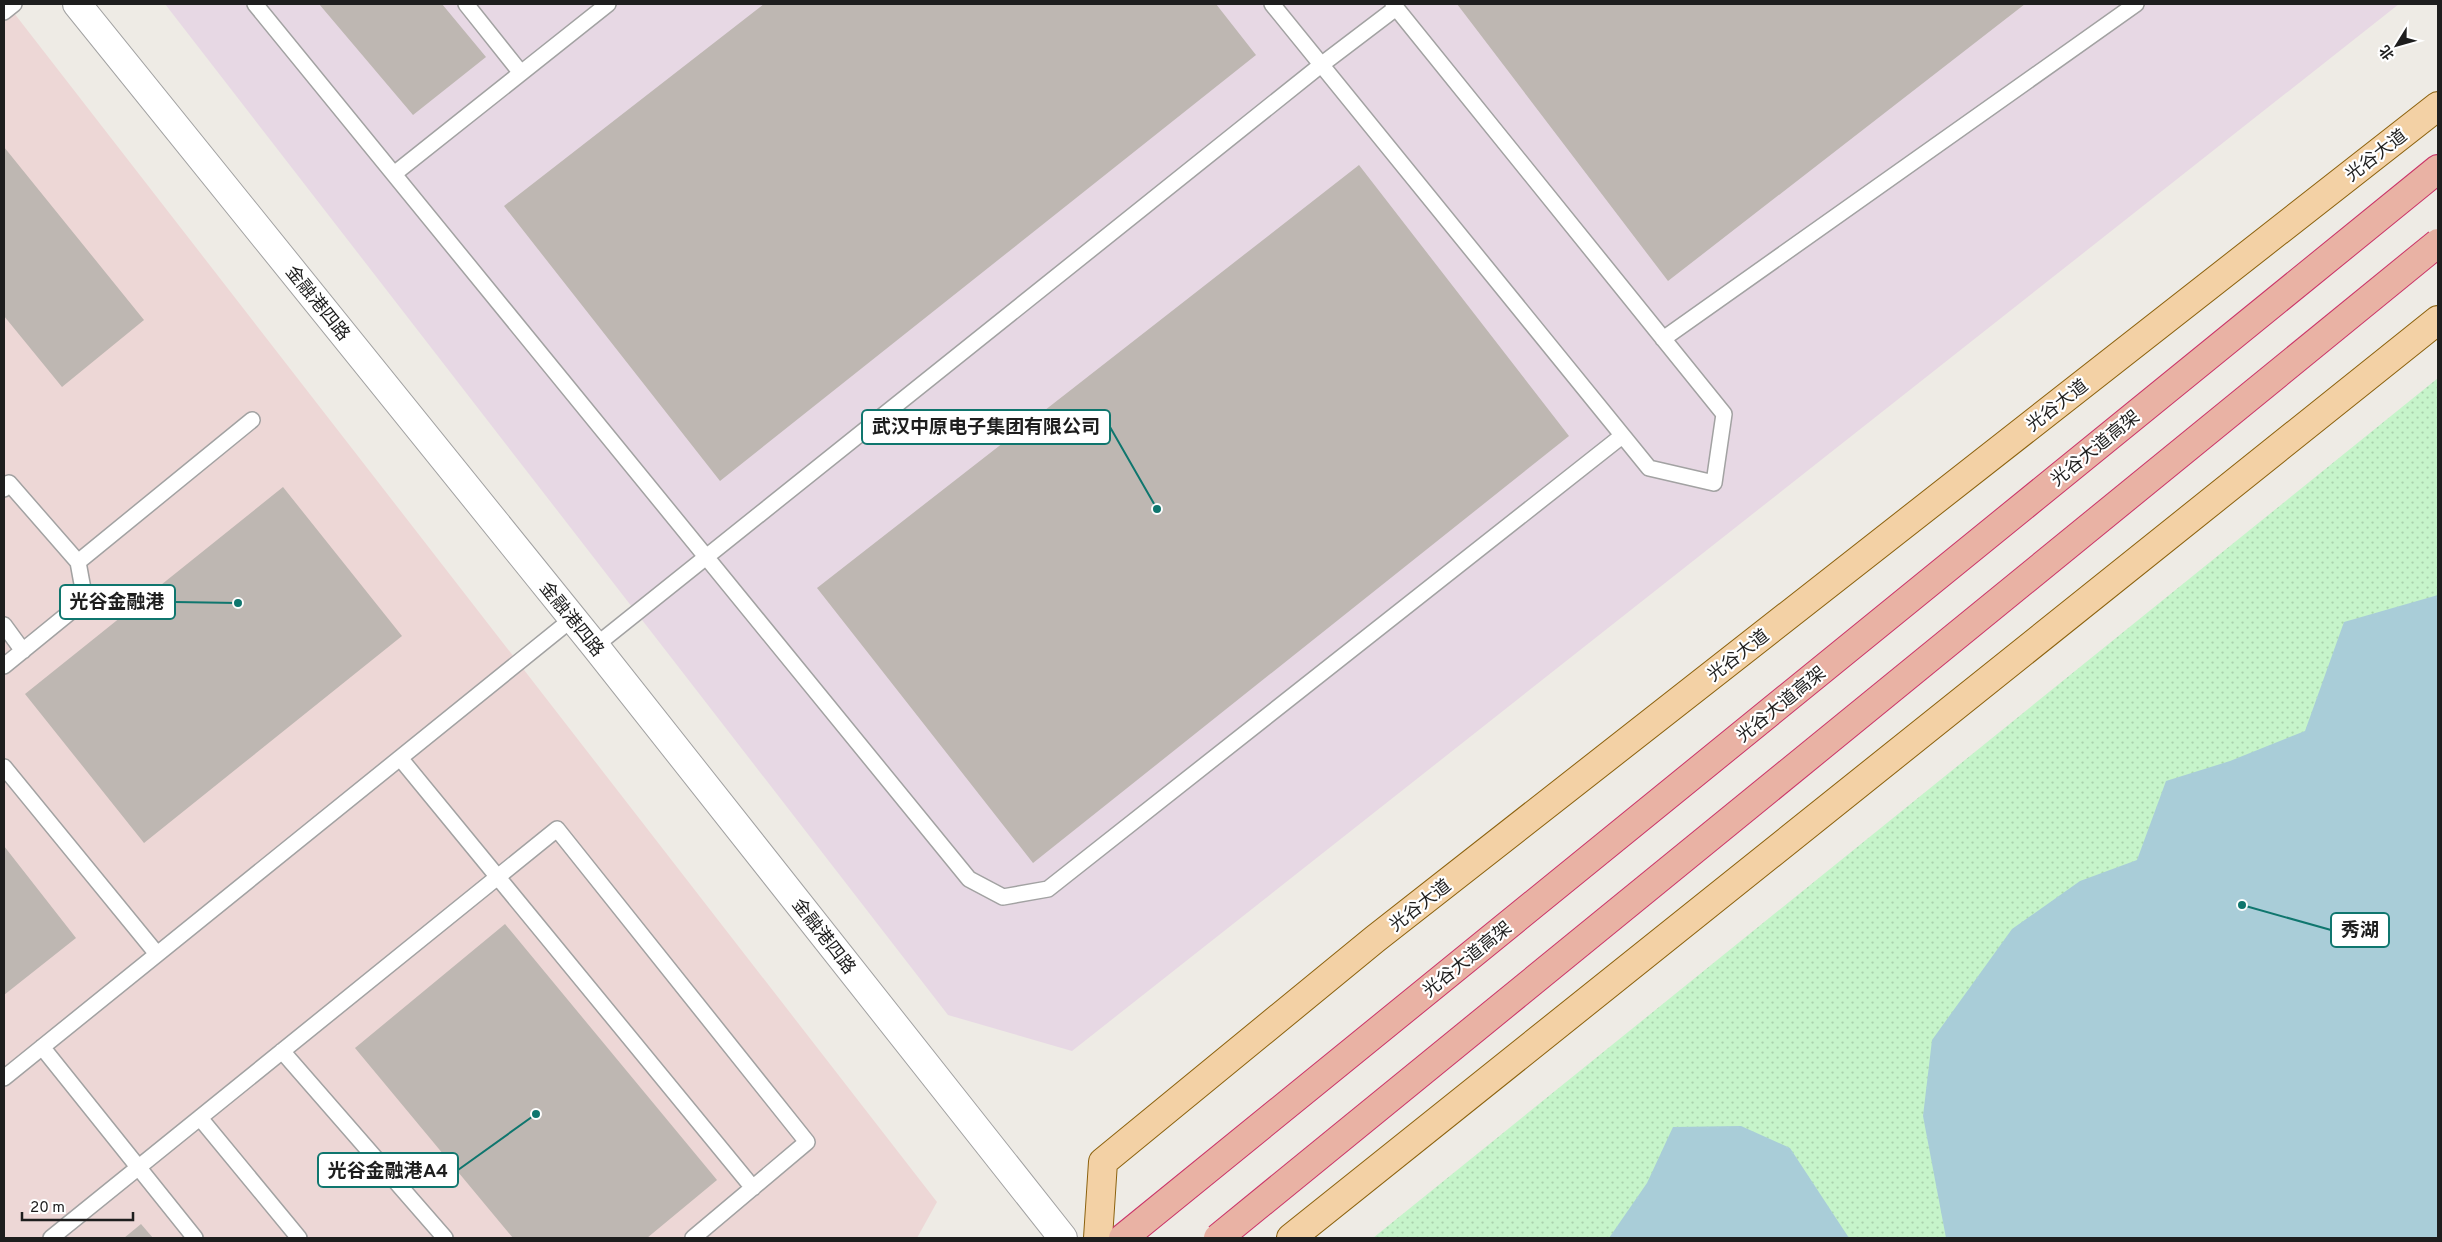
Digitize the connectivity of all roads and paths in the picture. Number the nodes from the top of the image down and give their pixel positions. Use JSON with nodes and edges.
{"nodes":[{"id":1,"x":14,"y":4,"type":"edge"},
{"id":2,"x":76,"y":4,"type":"edge"},
{"id":3,"x":255,"y":4,"type":"edge"},
{"id":4,"x":466,"y":4,"type":"edge"},
{"id":5,"x":608,"y":4,"type":"edge"},
{"id":6,"x":1274,"y":4,"type":"edge"},
{"id":7,"x":2136,"y":4,"type":"edge"},
{"id":8,"x":1394,"y":6,"type":"edge"},
{"id":9,"x":4,"y":12,"type":"edge"},
{"id":10,"x":1321,"y":65,"type":"junction"},
{"id":11,"x":521,"y":73,"type":"junction"},
{"id":12,"x":2438,"y":106,"type":"edge"},
{"id":13,"x":2438,"y":165,"type":"edge"},
{"id":14,"x":2438,"y":169,"type":"edge"},
{"id":15,"x":394,"y":174,"type":"junction"},
{"id":16,"x":2410,"y":192,"type":"junction"},
{"id":17,"x":2438,"y":243,"type":"edge"},
{"id":18,"x":2438,"y":320,"type":"edge"},
{"id":19,"x":1662,"y":339,"type":"junction"},
{"id":20,"x":252,"y":420,"type":"dead end"},
{"id":21,"x":1622,"y":436,"type":"junction"},
{"id":22,"x":4,"y":489,"type":"edge"},
{"id":23,"x":706,"y":558,"type":"junction"},
{"id":24,"x":78,"y":562,"type":"junction"},
{"id":25,"x":572,"y":619,"type":"junction"},
{"id":26,"x":4,"y":625,"type":"edge"},
{"id":27,"x":595,"y":646,"type":"junction"},
{"id":28,"x":23,"y":651,"type":"junction"},
{"id":29,"x":4,"y":666,"type":"edge"},
{"id":30,"x":400,"y":758,"type":"junction"},
{"id":31,"x":4,"y":767,"type":"edge"},
{"id":32,"x":497,"y":878,"type":"junction"},
{"id":33,"x":157,"y":954,"type":"junction"},
{"id":34,"x":42,"y":1047,"type":"junction"},
{"id":35,"x":282,"y":1051,"type":"junction"},
{"id":36,"x":4,"y":1078,"type":"edge"},
{"id":37,"x":200,"y":1118,"type":"junction"},
{"id":38,"x":138,"y":1168,"type":"junction"},
{"id":39,"x":753,"y":1188,"type":"junction"},
{"id":40,"x":51,"y":1238,"type":"edge"},
{"id":41,"x":195,"y":1238,"type":"edge"},
{"id":42,"x":300,"y":1238,"type":"edge"},
{"id":43,"x":445,"y":1238,"type":"edge"},
{"id":44,"x":693,"y":1238,"type":"edge"},
{"id":45,"x":1063,"y":1238,"type":"edge"},
{"id":46,"x":1098,"y":1238,"type":"edge"},
{"id":47,"x":1123,"y":1238,"type":"edge"},
{"id":48,"x":1218,"y":1238,"type":"edge"},
{"id":49,"x":1291,"y":1238,"type":"edge"}],
"edges":[{"from":1,"to":9,"type":"lane"},
{"from":2,"to":25,"type":"street","name":"金融港四路"},
{"from":3,"to":15,"type":"lane"},
{"from":4,"to":11,"type":"lane"},
{"from":5,"to":11,"type":"lane"},
{"from":6,"to":10,"type":"lane"},
{"from":7,"to":19,"type":"lane"},
{"from":8,"to":10,"type":"lane"},
{"from":8,"to":19,"type":"lane"},
{"from":10,"to":21,"type":"lane"},
{"from":10,"to":23,"type":"lane"},
{"from":11,"to":15,"type":"lane"},
{"from":12,"to":46,"type":"main road","name":"光谷大道"},
{"from":13,"to":16,"type":"highway"},
{"from":14,"to":16,"type":"highway","name":"光谷大道高架"},
{"from":15,"to":23,"type":"lane"},
{"from":16,"to":47,"type":"highway","name":"光谷大道高架"},
{"from":17,"to":48,"type":"highway","bridge":true},
{"from":18,"to":49,"type":"main road"},
{"from":19,"to":21,"type":"lane"},
{"from":20,"to":24,"type":"lane"},
{"from":21,"to":23,"type":"lane"},
{"from":22,"to":24,"type":"lane"},
{"from":23,"to":27,"type":"lane"},
{"from":24,"to":28,"type":"lane"},
{"from":25,"to":27,"type":"street","name":"金融港四路"},
{"from":25,"to":30,"type":"lane"},
{"from":26,"to":28,"type":"lane"},
{"from":27,"to":45,"type":"street","name":"金融港四路"},
{"from":28,"to":29,"type":"lane"},
{"from":30,"to":32,"type":"lane"},
{"from":30,"to":33,"type":"lane"},
{"from":31,"to":33,"type":"lane"},
{"from":32,"to":35,"type":"lane"},
{"from":32,"to":39,"type":"lane"},
{"from":32,"to":39,"type":"lane"},
{"from":33,"to":34,"type":"lane"},
{"from":34,"to":36,"type":"lane"},
{"from":34,"to":38,"type":"lane"},
{"from":35,"to":37,"type":"lane"},
{"from":35,"to":43,"type":"lane"},
{"from":37,"to":38,"type":"lane"},
{"from":37,"to":42,"type":"lane"},
{"from":38,"to":40,"type":"lane"},
{"from":38,"to":41,"type":"lane"},
{"from":39,"to":44,"type":"lane"}]}
